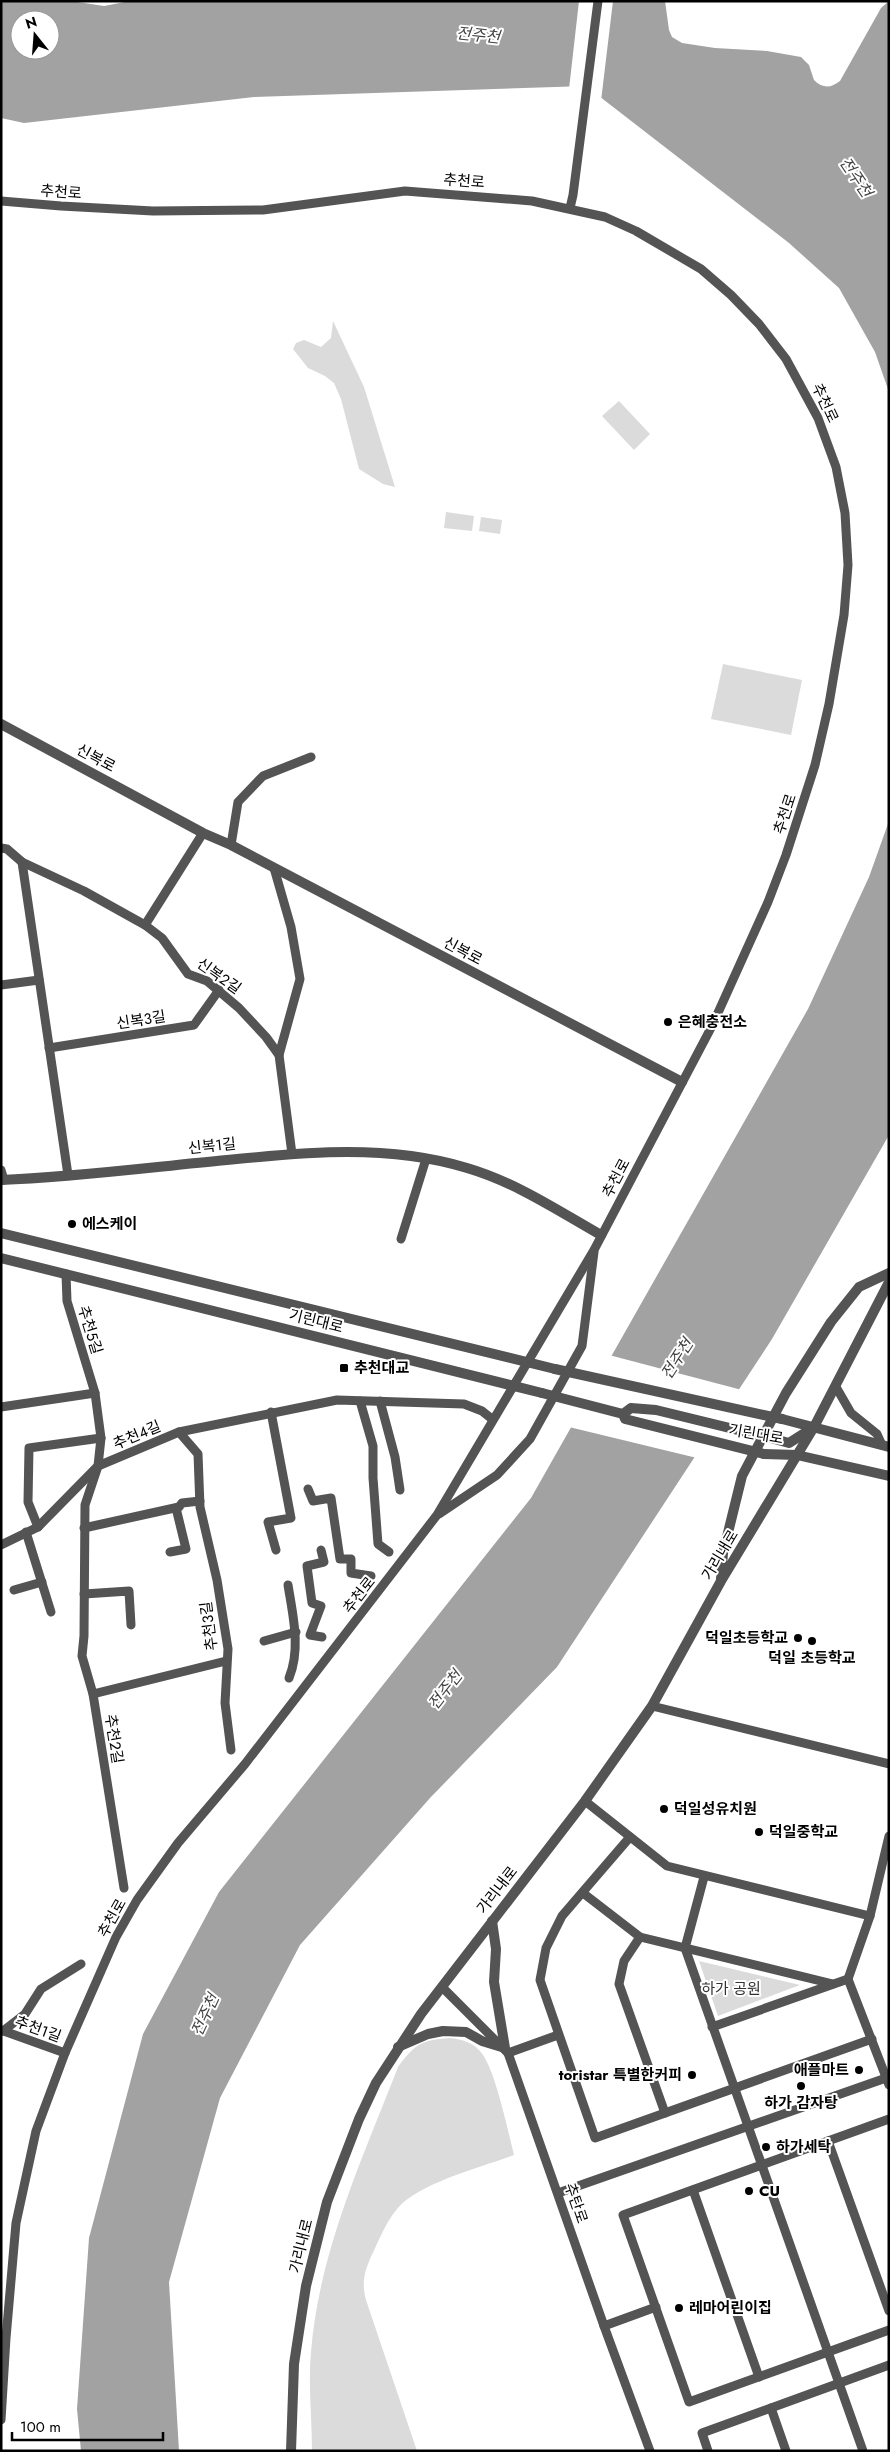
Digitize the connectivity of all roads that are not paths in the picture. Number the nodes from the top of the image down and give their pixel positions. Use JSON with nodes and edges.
{"nodes":[{"id":1,"x":598,"y":1,"type":"edge"},
{"id":2,"x":1,"y":200,"type":"edge"},
{"id":3,"x":570,"y":208,"type":"junction"},
{"id":4,"x":1,"y":724,"type":"edge"},
{"id":5,"x":311,"y":757,"type":"dead end"},
{"id":6,"x":203,"y":833,"type":"junction"},
{"id":7,"x":231,"y":845,"type":"junction"},
{"id":8,"x":1,"y":848,"type":"edge"},
{"id":9,"x":22,"y":862,"type":"junction"},
{"id":10,"x":274,"y":868,"type":"junction"},
{"id":11,"x":145,"y":925,"type":"junction"},
{"id":12,"x":39,"y":980,"type":"junction"},
{"id":13,"x":1,"y":985,"type":"edge"},
{"id":14,"x":219,"y":990,"type":"junction"},
{"id":15,"x":49,"y":1048,"type":"junction"},
{"id":16,"x":279,"y":1055,"type":"junction"},
{"id":17,"x":682,"y":1082,"type":"junction"},
{"id":18,"x":292,"y":1154,"type":"junction"},
{"id":19,"x":426,"y":1159,"type":"junction"},
{"id":20,"x":68,"y":1175,"type":"junction"},
{"id":21,"x":2,"y":1178,"type":"edge"},
{"id":22,"x":1,"y":1225,"type":"edge"},
{"id":23,"x":1,"y":1233,"type":"edge"},
{"id":24,"x":12,"y":1235,"type":"junction"},
{"id":25,"x":601,"y":1236,"type":"junction"},
{"id":26,"x":401,"y":1239,"type":"dead end"},
{"id":27,"x":594,"y":1250,"type":"junction"},
{"id":28,"x":1,"y":1258,"type":"edge"},
{"id":29,"x":889,"y":1273,"type":"edge"},
{"id":30,"x":66,"y":1274,"type":"junction"},
{"id":31,"x":889,"y":1282,"type":"edge"},
{"id":32,"x":528,"y":1362,"type":"junction"},
{"id":33,"x":513,"y":1386,"type":"junction"},
{"id":34,"x":836,"y":1387,"type":"junction"},
{"id":35,"x":95,"y":1393,"type":"junction"},
{"id":36,"x":360,"y":1401,"type":"junction"},
{"id":37,"x":380,"y":1401,"type":"junction"},
{"id":38,"x":1,"y":1407,"type":"edge"},
{"id":39,"x":271,"y":1412,"type":"junction"},
{"id":40,"x":623,"y":1414,"type":"junction"},
{"id":41,"x":492,"y":1419,"type":"junction"},
{"id":42,"x":814,"y":1427,"type":"junction"},
{"id":43,"x":179,"y":1432,"type":"junction"},
{"id":44,"x":101,"y":1438,"type":"junction"},
{"id":45,"x":886,"y":1446,"type":"edge"},
{"id":46,"x":798,"y":1455,"type":"junction"},
{"id":47,"x":98,"y":1466,"type":"junction"},
{"id":48,"x":889,"y":1476,"type":"edge"},
{"id":49,"x":308,"y":1489,"type":"dead end"},
{"id":50,"x":400,"y":1490,"type":"dead end"},
{"id":51,"x":200,"y":1501,"type":"junction"},
{"id":52,"x":176,"y":1508,"type":"junction"},
{"id":53,"x":437,"y":1515,"type":"junction"},
{"id":54,"x":38,"y":1527,"type":"junction"},
{"id":55,"x":84,"y":1528,"type":"junction"},
{"id":56,"x":26,"y":1532,"type":"junction"},
{"id":57,"x":1,"y":1544,"type":"edge"},
{"id":58,"x":276,"y":1550,"type":"dead end"},
{"id":59,"x":321,"y":1550,"type":"dead end"},
{"id":60,"x":170,"y":1552,"type":"dead end"},
{"id":61,"x":389,"y":1552,"type":"dead end"},
{"id":62,"x":371,"y":1576,"type":"dead end"},
{"id":63,"x":721,"y":1581,"type":"junction"},
{"id":64,"x":42,"y":1582,"type":"junction"},
{"id":65,"x":288,"y":1585,"type":"dead end"},
{"id":66,"x":14,"y":1590,"type":"dead end"},
{"id":67,"x":84,"y":1594,"type":"junction"},
{"id":68,"x":51,"y":1612,"type":"dead end"},
{"id":69,"x":131,"y":1625,"type":"dead end"},
{"id":70,"x":296,"y":1632,"type":"junction"},
{"id":71,"x":322,"y":1637,"type":"dead end"},
{"id":72,"x":264,"y":1641,"type":"dead end"},
{"id":73,"x":226,"y":1661,"type":"junction"},
{"id":74,"x":289,"y":1678,"type":"dead end"},
{"id":75,"x":93,"y":1694,"type":"junction"},
{"id":76,"x":652,"y":1706,"type":"junction"},
{"id":77,"x":231,"y":1750,"type":"dead end"},
{"id":78,"x":889,"y":1764,"type":"edge"},
{"id":79,"x":585,"y":1801,"type":"junction"},
{"id":80,"x":889,"y":1836,"type":"edge"},
{"id":81,"x":630,"y":1837,"type":"junction"},
{"id":82,"x":704,"y":1877,"type":"junction"},
{"id":83,"x":124,"y":1888,"type":"dead end"},
{"id":84,"x":583,"y":1892,"type":"junction"},
{"id":85,"x":870,"y":1916,"type":"junction"},
{"id":86,"x":492,"y":1922,"type":"junction"},
{"id":87,"x":640,"y":1937,"type":"junction"},
{"id":88,"x":685,"y":1948,"type":"junction"},
{"id":89,"x":82,"y":1964,"type":"dead end"},
{"id":90,"x":848,"y":1979,"type":"junction"},
{"id":91,"x":833,"y":1984,"type":"junction"},
{"id":92,"x":442,"y":1987,"type":"junction"},
{"id":93,"x":712,"y":2027,"type":"junction"},
{"id":94,"x":2,"y":2030,"type":"edge"},
{"id":95,"x":558,"y":2034,"type":"junction"},
{"id":96,"x":872,"y":2039,"type":"junction"},
{"id":97,"x":398,"y":2047,"type":"junction"},
{"id":98,"x":507,"y":2050,"type":"junction"},
{"id":99,"x":65,"y":2053,"type":"junction"},
{"id":100,"x":887,"y":2081,"type":"edge"},
{"id":101,"x":734,"y":2088,"type":"junction"},
{"id":102,"x":665,"y":2113,"type":"junction"},
{"id":103,"x":889,"y":2120,"type":"edge"},
{"id":104,"x":747,"y":2126,"type":"junction"},
{"id":105,"x":828,"y":2141,"type":"junction"},
{"id":106,"x":761,"y":2166,"type":"junction"},
{"id":107,"x":693,"y":2190,"type":"junction"},
{"id":108,"x":558,"y":2193,"type":"junction"},
{"id":109,"x":656,"y":2307,"type":"junction"},
{"id":110,"x":889,"y":2311,"type":"edge"},
{"id":111,"x":604,"y":2326,"type":"junction"},
{"id":112,"x":889,"y":2330,"type":"edge"},
{"id":113,"x":828,"y":2353,"type":"junction"},
{"id":114,"x":889,"y":2365,"type":"edge"},
{"id":115,"x":759,"y":2377,"type":"junction"},
{"id":116,"x":839,"y":2383,"type":"junction"},
{"id":117,"x":771,"y":2408,"type":"junction"},
{"id":118,"x":1,"y":2420,"type":"edge"},
{"id":119,"x":291,"y":2451,"type":"edge"},
{"id":120,"x":650,"y":2451,"type":"edge"},
{"id":121,"x":708,"y":2451,"type":"edge"},
{"id":122,"x":786,"y":2451,"type":"edge"},
{"id":123,"x":863,"y":2451,"type":"edge"}],
"edges":[{"from":1,"to":3,"type":"street"},
{"from":2,"to":3,"type":"street","name":"추천로"},
{"from":3,"to":17,"type":"street","name":"추천로"},
{"from":4,"to":6,"type":"street","name":"신복로"},
{"from":5,"to":7,"type":"street"},
{"from":6,"to":7,"type":"street","name":"신복로"},
{"from":6,"to":11,"type":"street"},
{"from":7,"to":10,"type":"street","name":"신복로"},
{"from":8,"to":9,"type":"street","name":"신복2길"},
{"from":9,"to":11,"type":"street","name":"신복2길"},
{"from":9,"to":12,"type":"street"},
{"from":10,"to":16,"type":"street"},
{"from":10,"to":17,"type":"street","name":"신복로"},
{"from":11,"to":14,"type":"street","name":"신복2길"},
{"from":12,"to":13,"type":"street"},
{"from":12,"to":15,"type":"street"},
{"from":14,"to":15,"type":"street","name":"신복3길"},
{"from":14,"to":16,"type":"street","name":"신복2길"},
{"from":15,"to":20,"type":"street"},
{"from":16,"to":18,"type":"street","name":"신복2길"},
{"from":17,"to":25,"type":"street","name":"추천로"},
{"from":18,"to":19,"type":"street","name":"신복1길"},
{"from":18,"to":20,"type":"street","name":"신복1길"},
{"from":19,"to":25,"type":"street","name":"신복1길"},
{"from":19,"to":26,"type":"street"},
{"from":20,"to":21,"type":"street","name":"신복1길"},
{"from":22,"to":24,"type":"street"},
{"from":23,"to":24,"type":"street","name":"기린대로"},
{"from":24,"to":32,"type":"street","name":"기린대로"},
{"from":25,"to":27,"type":"street","name":"추천로"},
{"from":27,"to":32,"type":"street","name":"추천로"},
{"from":27,"to":53,"type":"street","name":"추천로"},
{"from":28,"to":30,"type":"street","name":"기린대로"},
{"from":29,"to":63,"type":"street"},
{"from":30,"to":33,"type":"street","name":"기린대로"},
{"from":30,"to":35,"type":"street","name":"추천5길"},
{"from":31,"to":34,"type":"street","name":"가리내로"},
{"from":32,"to":33,"type":"street","name":"추천로"},
{"from":32,"to":42,"type":"street","name":"기린대로","bridge":true},
{"from":33,"to":40,"type":"street","name":"기린대로","bridge":true},
{"from":33,"to":41,"type":"street","name":"추천로"},
{"from":34,"to":42,"type":"street","name":"가리내로"},
{"from":34,"to":45,"type":"street"},
{"from":35,"to":38,"type":"street"},
{"from":35,"to":44,"type":"street","name":"추천5길"},
{"from":36,"to":37,"type":"street","name":"추천4길"},
{"from":36,"to":39,"type":"street","name":"추천4길"},
{"from":36,"to":61,"type":"street"},
{"from":37,"to":41,"type":"street","name":"추천4길"},
{"from":37,"to":50,"type":"street"},
{"from":39,"to":43,"type":"street","name":"추천4길"},
{"from":39,"to":58,"type":"street"},
{"from":40,"to":42,"type":"street","name":"기린대로","bridge":true},
{"from":40,"to":46,"type":"street","name":"기린대로","bridge":true},
{"from":41,"to":53,"type":"street","name":"추천로"},
{"from":42,"to":45,"type":"street","name":"기린대로"},
{"from":42,"to":46,"type":"street","name":"가리내로"},
{"from":43,"to":47,"type":"street","name":"추천4길"},
{"from":43,"to":51,"type":"street","name":"추천3길"},
{"from":44,"to":47,"type":"street","name":"추천5길"},
{"from":44,"to":54,"type":"street"},
{"from":46,"to":48,"type":"street","name":"기린대로"},
{"from":46,"to":63,"type":"street","name":"가리내로"},
{"from":47,"to":54,"type":"street","name":"추천4길"},
{"from":47,"to":55,"type":"street","name":"추천2길"},
{"from":49,"to":62,"type":"street","name":"추천로"},
{"from":51,"to":52,"type":"street"},
{"from":51,"to":73,"type":"street","name":"추천3길"},
{"from":52,"to":55,"type":"street"},
{"from":52,"to":60,"type":"street"},
{"from":53,"to":99,"type":"street","name":"추천로"},
{"from":54,"to":56,"type":"street","name":"추천4길"},
{"from":55,"to":67,"type":"street","name":"추천2길"},
{"from":56,"to":57,"type":"street","name":"추천4길"},
{"from":56,"to":64,"type":"street"},
{"from":59,"to":71,"type":"street","name":"추천로"},
{"from":63,"to":76,"type":"street","name":"가리내로"},
{"from":64,"to":66,"type":"street"},
{"from":64,"to":68,"type":"street"},
{"from":65,"to":70,"type":"street"},
{"from":67,"to":69,"type":"street"},
{"from":67,"to":75,"type":"street","name":"추천2길"},
{"from":70,"to":72,"type":"street"},
{"from":70,"to":74,"type":"street"},
{"from":73,"to":75,"type":"street"},
{"from":73,"to":77,"type":"street","name":"추천3길"},
{"from":75,"to":83,"type":"street","name":"추천2길"},
{"from":76,"to":78,"type":"street"},
{"from":76,"to":79,"type":"street","name":"가리내로"},
{"from":79,"to":81,"type":"street"},
{"from":79,"to":86,"type":"street","name":"가리내로"},
{"from":80,"to":85,"type":"street"},
{"from":81,"to":82,"type":"street"},
{"from":81,"to":84,"type":"street"},
{"from":82,"to":85,"type":"street"},
{"from":82,"to":88,"type":"street"},
{"from":84,"to":87,"type":"street"},
{"from":84,"to":95,"type":"street"},
{"from":85,"to":90,"type":"street"},
{"from":86,"to":92,"type":"street","name":"가리내로"},
{"from":86,"to":98,"type":"street"},
{"from":87,"to":88,"type":"street"},
{"from":87,"to":102,"type":"street"},
{"from":88,"to":91,"type":"street"},
{"from":88,"to":93,"type":"street"},
{"from":89,"to":94,"type":"street"},
{"from":90,"to":91,"type":"street"},
{"from":90,"to":96,"type":"street"},
{"from":91,"to":93,"type":"street"},
{"from":92,"to":97,"type":"street","name":"가리내로"},
{"from":92,"to":98,"type":"street","name":"추탄로"},
{"from":93,"to":101,"type":"street"},
{"from":94,"to":99,"type":"street","name":"추천1길"},
{"from":95,"to":98,"type":"street"},
{"from":95,"to":102,"type":"street"},
{"from":96,"to":100,"type":"street"},
{"from":96,"to":101,"type":"street"},
{"from":97,"to":98,"type":"street"},
{"from":97,"to":119,"type":"street","name":"가리내로"},
{"from":98,"to":108,"type":"street","name":"추탄로"},
{"from":99,"to":118,"type":"street","name":"추천로"},
{"from":100,"to":104,"type":"street"},
{"from":101,"to":102,"type":"street"},
{"from":101,"to":104,"type":"street"},
{"from":103,"to":105,"type":"street"},
{"from":104,"to":106,"type":"street"},
{"from":104,"to":108,"type":"street"},
{"from":105,"to":106,"type":"street"},
{"from":105,"to":110,"type":"street"},
{"from":106,"to":107,"type":"street"},
{"from":106,"to":113,"type":"street"},
{"from":107,"to":109,"type":"street"},
{"from":107,"to":115,"type":"street"},
{"from":108,"to":111,"type":"street","name":"추탄로"},
{"from":109,"to":111,"type":"street"},
{"from":109,"to":115,"type":"street"},
{"from":111,"to":120,"type":"street","name":"추탄로"},
{"from":112,"to":113,"type":"street"},
{"from":113,"to":115,"type":"street"},
{"from":113,"to":116,"type":"street"},
{"from":114,"to":116,"type":"street"},
{"from":116,"to":117,"type":"street"},
{"from":116,"to":123,"type":"street"},
{"from":117,"to":121,"type":"street"},
{"from":117,"to":122,"type":"street"}]}
